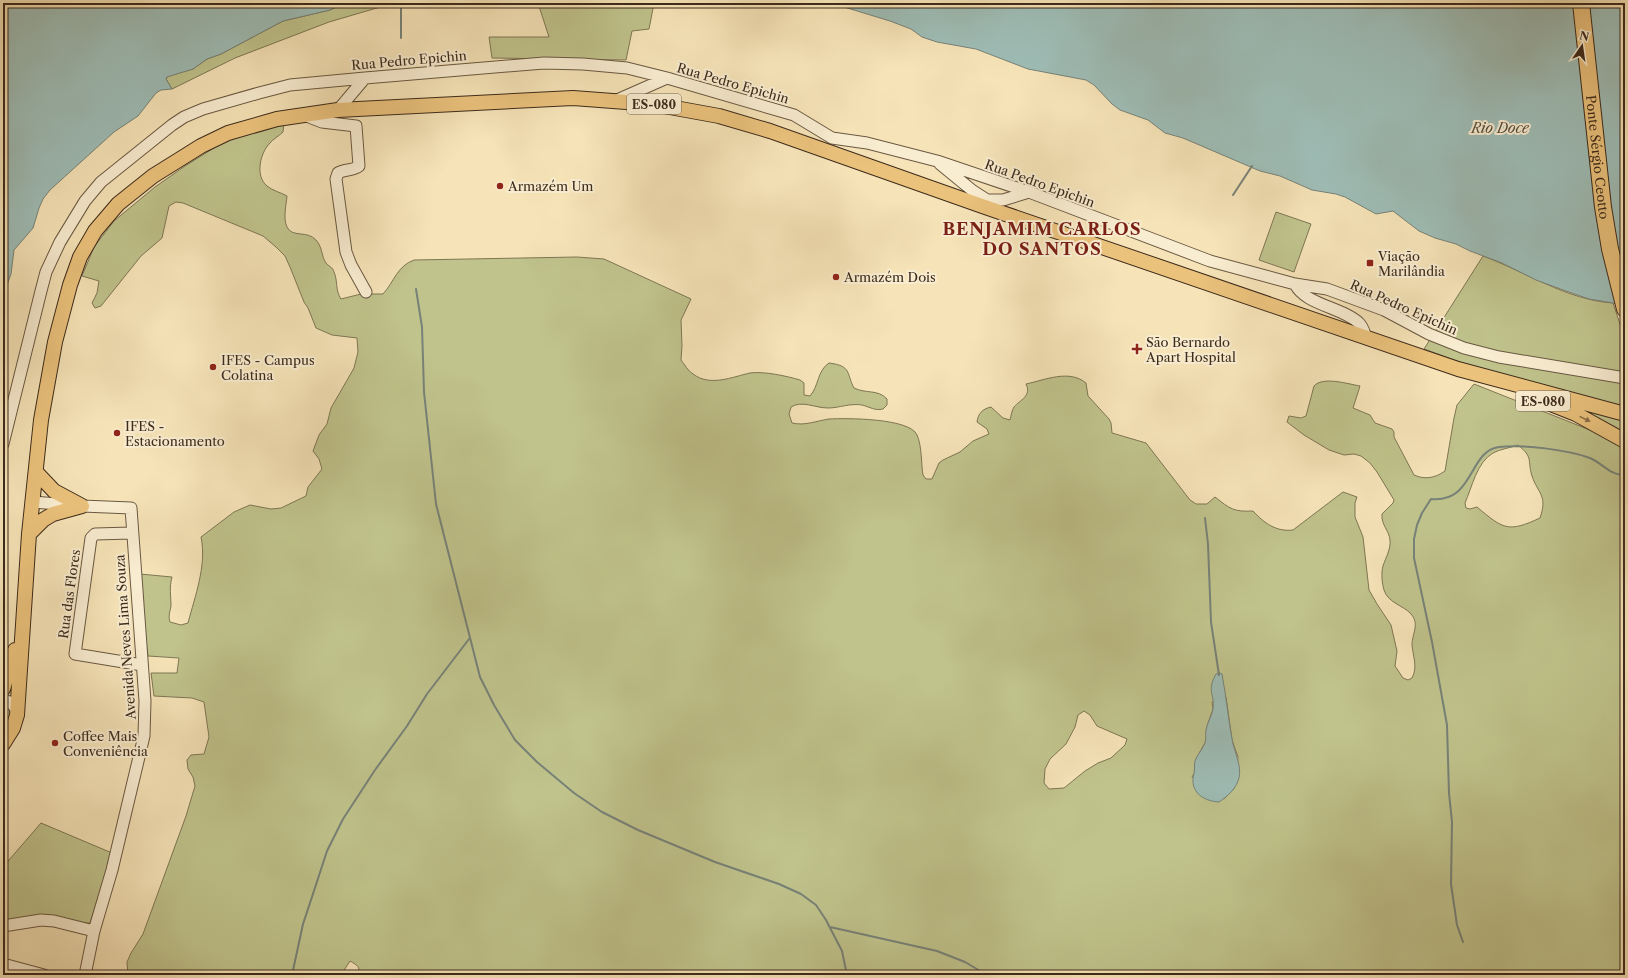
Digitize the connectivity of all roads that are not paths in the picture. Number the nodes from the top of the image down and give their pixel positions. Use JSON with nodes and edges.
{"nodes":[{"id":1,"x":1581,"y":3,"type":"edge"},
{"id":2,"x":365,"y":78,"type":"junction"},
{"id":3,"x":667,"y":78,"type":"junction"},
{"id":4,"x":617,"y":100,"type":"junction"},
{"id":5,"x":338,"y":110,"type":"junction"},
{"id":6,"x":304,"y":114,"type":"junction"},
{"id":7,"x":937,"y":161,"type":"junction"},
{"id":8,"x":1029,"y":192,"type":"junction"},
{"id":9,"x":986,"y":203,"type":"junction"},
{"id":10,"x":1295,"y":284,"type":"junction"},
{"id":11,"x":366,"y":292,"type":"dead end"},
{"id":12,"x":1625,"y":309,"type":"edge"},
{"id":13,"x":1366,"y":337,"type":"junction"},
{"id":14,"x":1458,"y":369,"type":"junction"},
{"id":15,"x":1625,"y":378,"type":"edge"},
{"id":16,"x":1625,"y":414,"type":"edge"},
{"id":17,"x":1625,"y":441,"type":"edge"},
{"id":18,"x":3,"y":444,"type":"edge"},
{"id":19,"x":36,"y":472,"type":"junction"},
{"id":20,"x":33,"y":502,"type":"junction"},
{"id":21,"x":82,"y":506,"type":"junction"},
{"id":22,"x":132,"y":533,"type":"junction"},
{"id":23,"x":29,"y":534,"type":"junction"},
{"id":24,"x":23,"y":623,"type":"junction"},
{"id":25,"x":142,"y":665,"type":"junction"},
{"id":26,"x":3,"y":689,"type":"edge"},
{"id":27,"x":3,"y":700,"type":"edge"},
{"id":28,"x":16,"y":710,"type":"junction"},
{"id":29,"x":8,"y":729,"type":"edge"},
{"id":30,"x":3,"y":744,"type":"edge"},
{"id":31,"x":3,"y":926,"type":"edge"},
{"id":32,"x":94,"y":931,"type":"junction"},
{"id":33,"x":8,"y":969,"type":"edge"},
{"id":34,"x":44,"y":975,"type":"edge"},
{"id":35,"x":85,"y":975,"type":"edge"}],
"edges":[{"from":1,"to":12,"type":"highway","name":"Ponte Sérgio Ceotto"},
{"from":2,"to":3,"type":"street","name":"Rua Pedro Epichin"},
{"from":2,"to":5,"type":"street"},
{"from":2,"to":18,"type":"street","name":"Rua Pedro Epichin"},
{"from":3,"to":4,"type":"street"},
{"from":3,"to":7,"type":"street","name":"Rua Pedro Epichin"},
{"from":4,"to":5,"type":"main road","number":"ES-080"},
{"from":4,"to":9,"type":"main road","number":"ES-080"},
{"from":5,"to":6,"type":"main road","number":"ES-080"},
{"from":6,"to":11,"type":"street"},
{"from":6,"to":19,"type":"main road","number":"ES-080"},
{"from":7,"to":8,"type":"street","name":"Rua Pedro Epichin"},
{"from":7,"to":9,"type":"street"},
{"from":8,"to":9,"type":"street"},
{"from":8,"to":10,"type":"street","name":"Rua Pedro Epichin"},
{"from":9,"to":13,"type":"main road","number":"ES-080"},
{"from":10,"to":13,"type":"street"},
{"from":10,"to":15,"type":"street","name":"Rua Pedro Epichin"},
{"from":13,"to":14,"type":"main road","number":"ES-080"},
{"from":14,"to":16,"type":"main road","number":"ES-080"},
{"from":14,"to":17,"type":"main road","number":"ES-080","one_way":true},
{"from":19,"to":20,"type":"main road","number":"ES-080"},
{"from":19,"to":21,"type":"main road"},
{"from":20,"to":21,"type":"street","name":"Avenida Neves Lima Souza"},
{"from":20,"to":23,"type":"main road","number":"ES-080"},
{"from":21,"to":22,"type":"street","name":"Avenida Neves Lima Souza"},
{"from":21,"to":23,"type":"main road"},
{"from":22,"to":25,"type":"street","name":"Avenida Neves Lima Souza"},
{"from":22,"to":25,"type":"street","name":"Rua das Flores"},
{"from":23,"to":24,"type":"main road","number":"ES-080"},
{"from":24,"to":26,"type":"main road","number":"ES-080"},
{"from":24,"to":28,"type":"main road","number":"ES-080"},
{"from":25,"to":32,"type":"street","name":"Avenida Neves Lima Souza"},
{"from":27,"to":28,"type":"street"},
{"from":28,"to":29,"type":"main road","number":"ES-080"},
{"from":29,"to":30,"type":"main road","number":"ES-080"},
{"from":31,"to":32,"type":"street"},
{"from":32,"to":35,"type":"street","name":"Avenida Neves Lima Souza"},
{"from":33,"to":34,"type":"street"}]}
